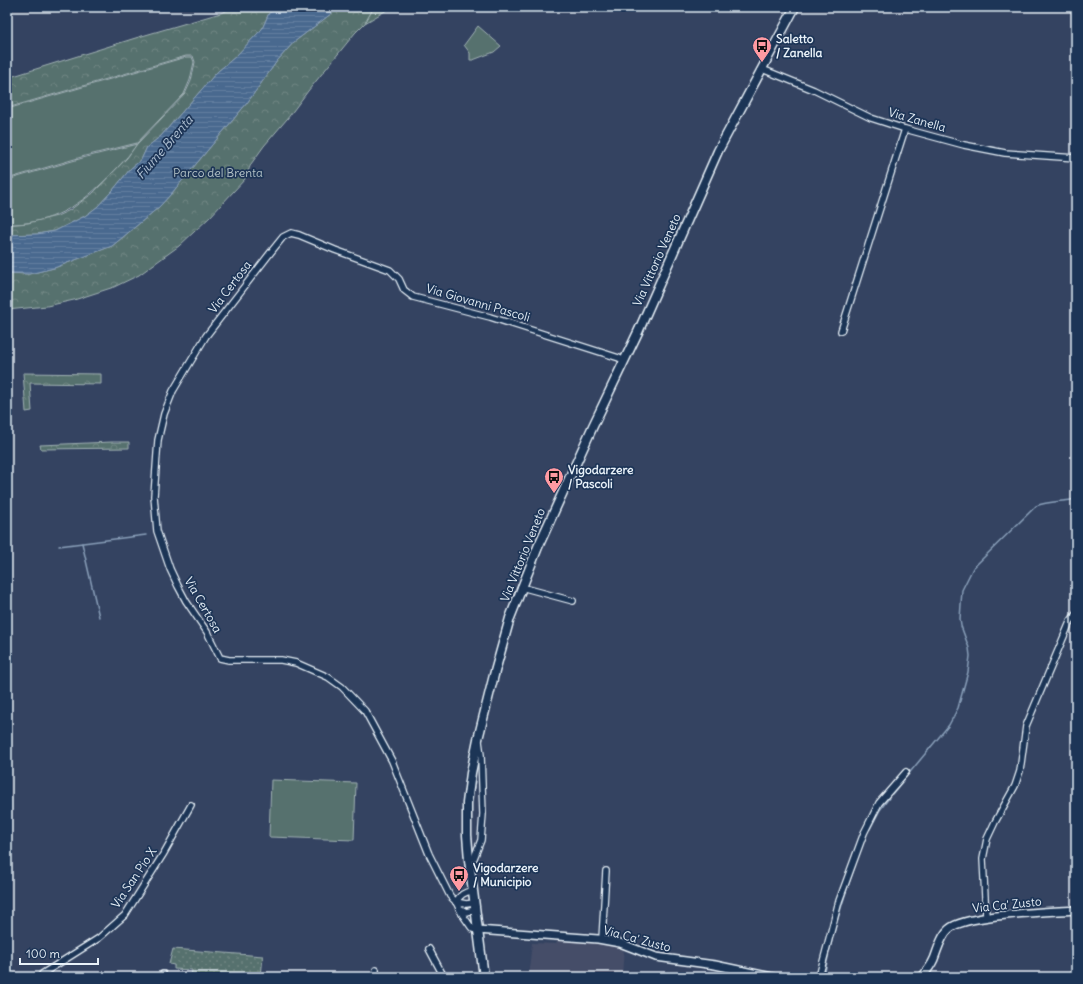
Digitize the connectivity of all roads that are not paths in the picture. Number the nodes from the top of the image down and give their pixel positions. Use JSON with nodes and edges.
{"nodes":[{"id":1,"x":795,"y":7,"type":"edge"},
{"id":2,"x":762,"y":69,"type":"junction"},
{"id":3,"x":905,"y":129,"type":"junction"},
{"id":4,"x":1076,"y":158,"type":"edge"},
{"id":5,"x":291,"y":233,"type":"joint"},
{"id":6,"x":841,"y":331,"type":"dead end"},
{"id":7,"x":624,"y":361,"type":"junction"},
{"id":8,"x":521,"y":587,"type":"junction"},
{"id":9,"x":573,"y":601,"type":"dead end"},
{"id":10,"x":1076,"y":614,"type":"edge"},
{"id":11,"x":478,"y":739,"type":"junction"},
{"id":12,"x":906,"y":772,"type":"dead end"},
{"id":13,"x":191,"y":805,"type":"dead end"},
{"id":14,"x":469,"y":860,"type":"junction"},
{"id":15,"x":606,"y":871,"type":"dead end"},
{"id":16,"x":472,"y":891,"type":"junction"},
{"id":17,"x":457,"y":905,"type":"junction"},
{"id":18,"x":474,"y":907,"type":"junction"},
{"id":19,"x":1076,"y":910,"type":"edge"},
{"id":20,"x":986,"y":917,"type":"junction"},
{"id":21,"x":477,"y":930,"type":"junction"},
{"id":22,"x":602,"y":939,"type":"junction"},
{"id":23,"x":430,"y":948,"type":"dead end"},
{"id":24,"x":376,"y":970,"type":"dead end"},
{"id":25,"x":741,"y":974,"type":"edge"},
{"id":26,"x":41,"y":977,"type":"edge"},
{"id":27,"x":376,"y":977,"type":"edge"},
{"id":28,"x":444,"y":977,"type":"edge"},
{"id":29,"x":484,"y":977,"type":"edge"},
{"id":30,"x":772,"y":977,"type":"edge"},
{"id":31,"x":820,"y":977,"type":"edge"},
{"id":32,"x":922,"y":977,"type":"edge"}],
"edges":[{"from":1,"to":2,"type":"main road","name":"Via Vittorio Veneto"},
{"from":2,"to":3,"type":"street","name":"Via Zanella"},
{"from":2,"to":7,"type":"main road","name":"Via Vittorio Veneto"},
{"from":3,"to":4,"type":"street","name":"Via Zanella"},
{"from":3,"to":6,"type":"street"},
{"from":5,"to":7,"type":"street","name":"Via Giovanni Pascoli"},
{"from":5,"to":17,"type":"street","name":"Via Certosa"},
{"from":7,"to":8,"type":"main road","name":"Via Vittorio Veneto"},
{"from":8,"to":9,"type":"street"},
{"from":8,"to":11,"type":"main road","name":"Via Vittorio Veneto"},
{"from":10,"to":20,"type":"street"},
{"from":11,"to":14,"type":"main road","name":"Via Vittorio Veneto"},
{"from":11,"to":14,"type":"street"},
{"from":12,"to":31,"type":"street"},
{"from":13,"to":26,"type":"street","name":"Via San Pio X"},
{"from":14,"to":16,"type":"main road","name":"Via Vittorio Veneto"},
{"from":15,"to":22,"type":"street"},
{"from":16,"to":17,"type":"street"},
{"from":16,"to":18,"type":"main road","name":"Via Vittorio Veneto"},
{"from":17,"to":18,"type":"street"},
{"from":17,"to":18,"type":"street"},
{"from":17,"to":21,"type":"street","name":"Via Certosa"},
{"from":18,"to":21,"type":"main road","name":"Via Vittorio Veneto"},
{"from":19,"to":20,"type":"street","name":"Via Ca' Zusto"},
{"from":20,"to":32,"type":"street","name":"Via Ca' Zusto"},
{"from":21,"to":22,"type":"street","name":"Via Ca' Zusto"},
{"from":21,"to":29,"type":"main road","name":"Via Vittorio Veneto"},
{"from":22,"to":25,"type":"street","name":"Via Ca' Zusto"},
{"from":23,"to":28,"type":"street"},
{"from":24,"to":27,"type":"street"},
{"from":25,"to":30,"type":"street","name":"Via Ca' Zusto"}]}
